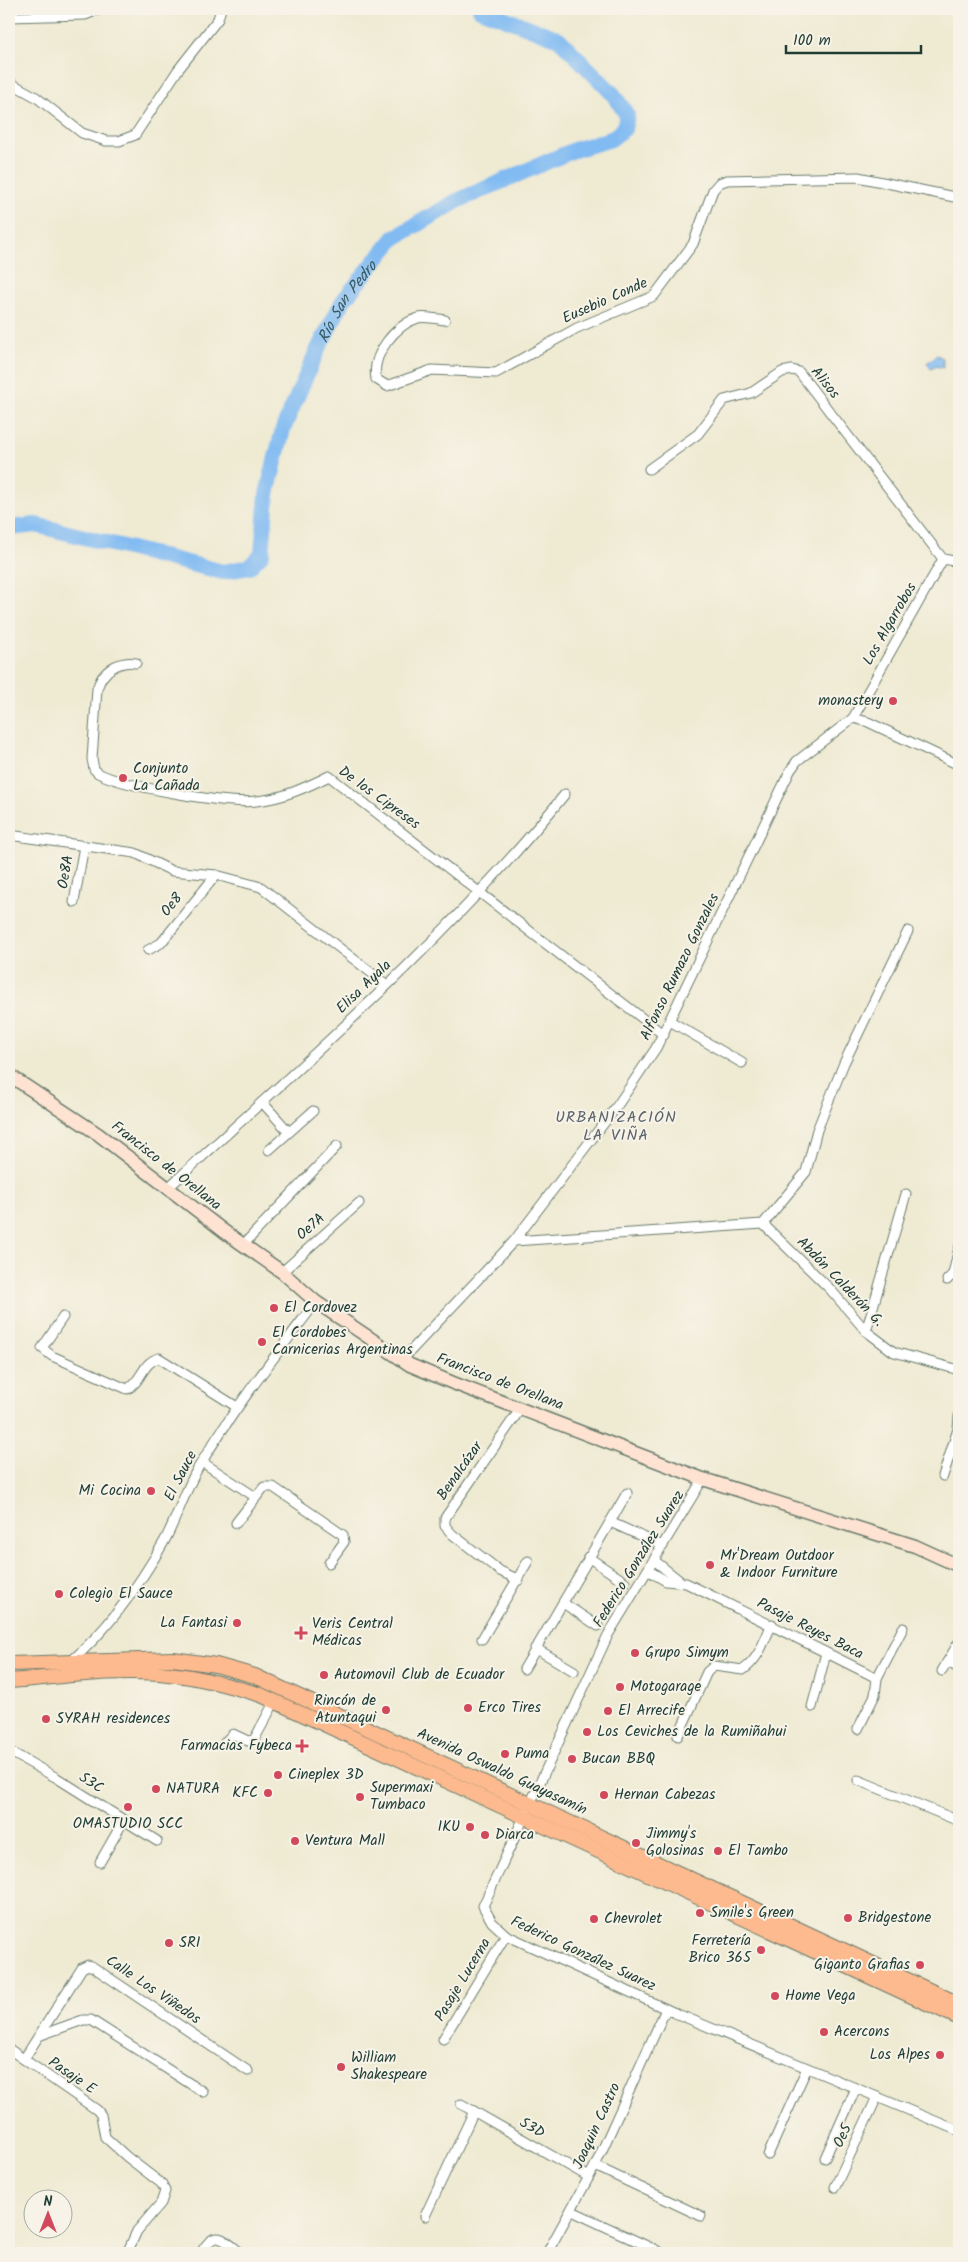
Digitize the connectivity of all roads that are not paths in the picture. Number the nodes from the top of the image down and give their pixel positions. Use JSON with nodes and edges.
{"nodes":[{"id":1,"x":101,"y":9,"type":"edge"},
{"id":2,"x":221,"y":9,"type":"edge"},
{"id":3,"x":9,"y":17,"type":"edge"},
{"id":4,"x":9,"y":82,"type":"edge"},
{"id":5,"x":959,"y":198,"type":"edge"},
{"id":6,"x":446,"y":320,"type":"dead end"},
{"id":7,"x":649,"y":469,"type":"dead end"},
{"id":8,"x":959,"y":557,"type":"edge"},
{"id":9,"x":943,"y":559,"type":"junction"},
{"id":10,"x":136,"y":663,"type":"dead end"},
{"id":11,"x":853,"y":718,"type":"junction"},
{"id":12,"x":959,"y":764,"type":"edge"},
{"id":13,"x":565,"y":794,"type":"dead end"},
{"id":14,"x":9,"y":835,"type":"edge"},
{"id":15,"x":84,"y":846,"type":"junction"},
{"id":16,"x":216,"y":875,"type":"junction"},
{"id":17,"x":480,"y":893,"type":"junction"},
{"id":18,"x":74,"y":902,"type":"dead end"},
{"id":19,"x":908,"y":931,"type":"dead end"},
{"id":20,"x":148,"y":950,"type":"dead end"},
{"id":21,"x":387,"y":985,"type":"junction"},
{"id":22,"x":670,"y":1022,"type":"junction"},
{"id":23,"x":664,"y":1034,"type":"junction"},
{"id":24,"x":742,"y":1063,"type":"dead end"},
{"id":25,"x":9,"y":1075,"type":"edge"},
{"id":26,"x":262,"y":1102,"type":"junction"},
{"id":27,"x":313,"y":1111,"type":"dead end"},
{"id":28,"x":289,"y":1132,"type":"junction"},
{"id":29,"x":337,"y":1146,"type":"dead end"},
{"id":30,"x":270,"y":1150,"type":"dead end"},
{"id":31,"x":169,"y":1187,"type":"junction"},
{"id":32,"x":906,"y":1194,"type":"dead end"},
{"id":33,"x":359,"y":1203,"type":"dead end"},
{"id":34,"x":764,"y":1224,"type":"junction"},
{"id":35,"x":514,"y":1241,"type":"junction"},
{"id":36,"x":244,"y":1244,"type":"junction"},
{"id":37,"x":959,"y":1248,"type":"edge"},
{"id":38,"x":282,"y":1272,"type":"junction"},
{"id":39,"x":947,"y":1280,"type":"dead end"},
{"id":40,"x":316,"y":1302,"type":"junction"},
{"id":41,"x":63,"y":1317,"type":"dead end"},
{"id":42,"x":866,"y":1331,"type":"junction"},
{"id":43,"x":402,"y":1360,"type":"junction"},
{"id":44,"x":959,"y":1370,"type":"edge"},
{"id":45,"x":238,"y":1407,"type":"junction"},
{"id":46,"x":521,"y":1408,"type":"junction"},
{"id":47,"x":959,"y":1416,"type":"edge"},
{"id":48,"x":202,"y":1462,"type":"junction"},
{"id":49,"x":943,"y":1476,"type":"dead end"},
{"id":50,"x":703,"y":1479,"type":"junction"},
{"id":51,"x":627,"y":1493,"type":"dead end"},
{"id":52,"x":254,"y":1496,"type":"junction"},
{"id":53,"x":610,"y":1522,"type":"junction"},
{"id":54,"x":236,"y":1523,"type":"dead end"},
{"id":55,"x":663,"y":1546,"type":"junction"},
{"id":56,"x":588,"y":1557,"type":"junction"},
{"id":57,"x":528,"y":1561,"type":"dead end"},
{"id":58,"x":655,"y":1561,"type":"junction"},
{"id":59,"x":329,"y":1563,"type":"dead end"},
{"id":60,"x":959,"y":1566,"type":"edge"},
{"id":61,"x":649,"y":1571,"type":"junction"},
{"id":62,"x":518,"y":1580,"type":"junction"},
{"id":63,"x":680,"y":1581,"type":"junction"},
{"id":64,"x":625,"y":1582,"type":"dead end"},
{"id":65,"x":563,"y":1603,"type":"junction"},
{"id":66,"x":772,"y":1624,"type":"junction"},
{"id":67,"x":598,"y":1626,"type":"dead end"},
{"id":68,"x":903,"y":1628,"type":"dead end"},
{"id":69,"x":482,"y":1639,"type":"dead end"},
{"id":70,"x":959,"y":1642,"type":"edge"},
{"id":71,"x":535,"y":1648,"type":"junction"},
{"id":72,"x":826,"y":1653,"type":"junction"},
{"id":73,"x":70,"y":1662,"type":"junction"},
{"id":74,"x":9,"y":1664,"type":"edge"},
{"id":75,"x":959,"y":1668,"type":"edge"},
{"id":76,"x":524,"y":1669,"type":"dead end"},
{"id":77,"x":574,"y":1671,"type":"dead end"},
{"id":78,"x":877,"y":1678,"type":"junction"},
{"id":79,"x":11,"y":1682,"type":"edge"},
{"id":80,"x":275,"y":1701,"type":"junction"},
{"id":81,"x":812,"y":1707,"type":"dead end"},
{"id":82,"x":858,"y":1729,"type":"dead end"},
{"id":83,"x":678,"y":1736,"type":"dead end"},
{"id":84,"x":225,"y":1742,"type":"dead end"},
{"id":85,"x":9,"y":1751,"type":"edge"},
{"id":86,"x":858,"y":1780,"type":"dead end"},
{"id":87,"x":528,"y":1811,"type":"junction"},
{"id":88,"x":124,"y":1820,"type":"junction"},
{"id":89,"x":959,"y":1821,"type":"edge"},
{"id":90,"x":157,"y":1841,"type":"dead end"},
{"id":91,"x":100,"y":1862,"type":"dead end"},
{"id":92,"x":506,"y":1935,"type":"junction"},
{"id":93,"x":959,"y":2004,"type":"edge"},
{"id":94,"x":666,"y":2009,"type":"junction"},
{"id":95,"x":959,"y":2018,"type":"edge"},
{"id":96,"x":41,"y":2035,"type":"junction"},
{"id":97,"x":443,"y":2039,"type":"dead end"},
{"id":98,"x":9,"y":2049,"type":"edge"},
{"id":99,"x":24,"y":2059,"type":"junction"},
{"id":100,"x":807,"y":2068,"type":"junction"},
{"id":101,"x":248,"y":2071,"type":"dead end"},
{"id":102,"x":856,"y":2088,"type":"junction"},
{"id":103,"x":203,"y":2092,"type":"dead end"},
{"id":104,"x":876,"y":2096,"type":"junction"},
{"id":105,"x":462,"y":2104,"type":"dead end"},
{"id":106,"x":474,"y":2111,"type":"junction"},
{"id":107,"x":959,"y":2131,"type":"edge"},
{"id":108,"x":768,"y":2156,"type":"dead end"},
{"id":109,"x":825,"y":2158,"type":"dead end"},
{"id":110,"x":595,"y":2166,"type":"junction"},
{"id":111,"x":588,"y":2177,"type":"junction"},
{"id":112,"x":834,"y":2187,"type":"dead end"},
{"id":113,"x":572,"y":2211,"type":"junction"},
{"id":114,"x":425,"y":2216,"type":"dead end"},
{"id":115,"x":701,"y":2216,"type":"dead end"},
{"id":116,"x":660,"y":2252,"type":"dead end"},
{"id":117,"x":127,"y":2253,"type":"edge"},
{"id":118,"x":201,"y":2253,"type":"edge"},
{"id":119,"x":241,"y":2253,"type":"edge"},
{"id":120,"x":547,"y":2253,"type":"edge"}],
"edges":[{"from":1,"to":3,"type":"street"},
{"from":2,"to":4,"type":"street"},
{"from":5,"to":6,"type":"street","name":"Eusebio Conde"},
{"from":7,"to":9,"type":"street","name":"Alisos"},
{"from":8,"to":9,"type":"street"},
{"from":9,"to":11,"type":"street","name":"Los Algarrobos"},
{"from":10,"to":17,"type":"street","name":"De los Cipreses"},
{"from":11,"to":12,"type":"street"},
{"from":11,"to":22,"type":"street","name":"Alfonso Rumazo Gonzales"},
{"from":13,"to":17,"type":"street","name":"Elisa Ayala"},
{"from":14,"to":15,"type":"street"},
{"from":15,"to":16,"type":"street"},
{"from":15,"to":18,"type":"street","name":"Oe8A"},
{"from":16,"to":20,"type":"street","name":"Oe8"},
{"from":16,"to":21,"type":"street"},
{"from":17,"to":21,"type":"street","name":"Elisa Ayala"},
{"from":17,"to":23,"type":"street","name":"De los Cipreses"},
{"from":19,"to":34,"type":"street"},
{"from":21,"to":26,"type":"street","name":"Elisa Ayala"},
{"from":22,"to":23,"type":"street","name":"Alfonso Rumazo Gonzales"},
{"from":22,"to":24,"type":"street"},
{"from":23,"to":35,"type":"street","name":"Alfonso Rumazo Gonzales"},
{"from":25,"to":31,"type":"street","name":"Francisco de Orellana"},
{"from":26,"to":28,"type":"street"},
{"from":26,"to":31,"type":"street","name":"Elisa Ayala"},
{"from":27,"to":28,"type":"street"},
{"from":28,"to":30,"type":"street"},
{"from":29,"to":36,"type":"street"},
{"from":31,"to":36,"type":"street","name":"Francisco de Orellana"},
{"from":32,"to":42,"type":"street"},
{"from":33,"to":38,"type":"street","name":"Oe7A"},
{"from":34,"to":35,"type":"street"},
{"from":34,"to":42,"type":"street","name":"Abdón Calderón G."},
{"from":35,"to":43,"type":"street","name":"Alfonso Rumazo Gonzales"},
{"from":36,"to":38,"type":"street","name":"Francisco de Orellana"},
{"from":37,"to":39,"type":"street"},
{"from":38,"to":40,"type":"street","name":"Francisco de Orellana"},
{"from":40,"to":43,"type":"street","name":"Francisco de Orellana"},
{"from":40,"to":45,"type":"street","name":"El Sauce"},
{"from":41,"to":45,"type":"street"},
{"from":42,"to":44,"type":"street","name":"Abdón Calderón G."},
{"from":43,"to":46,"type":"street","name":"Francisco de Orellana"},
{"from":45,"to":48,"type":"street","name":"El Sauce"},
{"from":46,"to":50,"type":"street","name":"Francisco de Orellana"},
{"from":46,"to":62,"type":"street","name":"Benalcázar"},
{"from":47,"to":49,"type":"street"},
{"from":48,"to":52,"type":"street"},
{"from":48,"to":73,"type":"street","name":"El Sauce"},
{"from":50,"to":55,"type":"street","name":"Federico González Suarez"},
{"from":50,"to":60,"type":"street","name":"Francisco de Orellana"},
{"from":51,"to":53,"type":"street"},
{"from":52,"to":54,"type":"street"},
{"from":52,"to":59,"type":"street"},
{"from":53,"to":55,"type":"street"},
{"from":53,"to":56,"type":"street"},
{"from":55,"to":58,"type":"street","name":"Federico González Suarez"},
{"from":56,"to":64,"type":"street"},
{"from":56,"to":65,"type":"street"},
{"from":57,"to":62,"type":"street"},
{"from":58,"to":61,"type":"street","name":"Federico González Suarez"},
{"from":58,"to":63,"type":"street","name":"Pasaje Reyes Baca"},
{"from":61,"to":63,"type":"street","name":"Pasaje Reyes Baca"},
{"from":61,"to":87,"type":"street","name":"Federico González Suarez"},
{"from":62,"to":69,"type":"street"},
{"from":63,"to":66,"type":"street","name":"Pasaje Reyes Baca"},
{"from":65,"to":67,"type":"street"},
{"from":65,"to":71,"type":"street"},
{"from":66,"to":72,"type":"street","name":"Pasaje Reyes Baca"},
{"from":66,"to":83,"type":"street"},
{"from":68,"to":78,"type":"street"},
{"from":70,"to":75,"type":"street"},
{"from":71,"to":76,"type":"street"},
{"from":71,"to":77,"type":"street"},
{"from":72,"to":78,"type":"street","name":"Pasaje Reyes Baca"},
{"from":72,"to":81,"type":"street"},
{"from":73,"to":74,"type":"main road","name":"Avenida Oswaldo Guayasamín"},
{"from":73,"to":87,"type":"main road","name":"Avenida Oswaldo Guayasamín"},
{"from":78,"to":82,"type":"street"},
{"from":79,"to":80,"type":"main road","name":"Avenida Oswaldo Guayasamín"},
{"from":80,"to":84,"type":"street"},
{"from":80,"to":87,"type":"main road","name":"Avenida Oswaldo Guayasamín"},
{"from":85,"to":88,"type":"street","name":"S3C"},
{"from":86,"to":89,"type":"street"},
{"from":87,"to":92,"type":"street","name":"Federico González Suarez"},
{"from":87,"to":93,"type":"main road","name":"Avenida Oswaldo Guayasamín"},
{"from":87,"to":95,"type":"main road","name":"Avenida Oswaldo Guayasamín"},
{"from":88,"to":90,"type":"street","name":"S3C"},
{"from":88,"to":91,"type":"street"},
{"from":92,"to":94,"type":"street","name":"Federico González Suarez"},
{"from":92,"to":97,"type":"street","name":"Pasaje Lucerna"},
{"from":94,"to":100,"type":"street","name":"Federico González Suarez"},
{"from":94,"to":110,"type":"street","name":"Joaquin Castro"},
{"from":96,"to":99,"type":"street","name":"Calle Los Viñedos"},
{"from":96,"to":101,"type":"street","name":"Calle Los Viñedos"},
{"from":96,"to":103,"type":"street"},
{"from":98,"to":99,"type":"street","name":"Pasaje E"},
{"from":99,"to":117,"type":"street","name":"Pasaje E"},
{"from":100,"to":102,"type":"street","name":"Federico González Suarez"},
{"from":100,"to":108,"type":"street"},
{"from":102,"to":104,"type":"street","name":"Federico González Suarez"},
{"from":102,"to":109,"type":"street"},
{"from":104,"to":107,"type":"street","name":"Federico González Suarez"},
{"from":104,"to":112,"type":"street","name":"Oe5"},
{"from":105,"to":106,"type":"street","name":"S3D"},
{"from":106,"to":111,"type":"street","name":"S3D"},
{"from":106,"to":114,"type":"street"},
{"from":110,"to":111,"type":"street","name":"Joaquin Castro"},
{"from":110,"to":115,"type":"street"},
{"from":111,"to":113,"type":"street","name":"Joaquin Castro"},
{"from":113,"to":116,"type":"street"},
{"from":113,"to":120,"type":"street","name":"Joaquin Castro"},
{"from":118,"to":119,"type":"street"}]}
